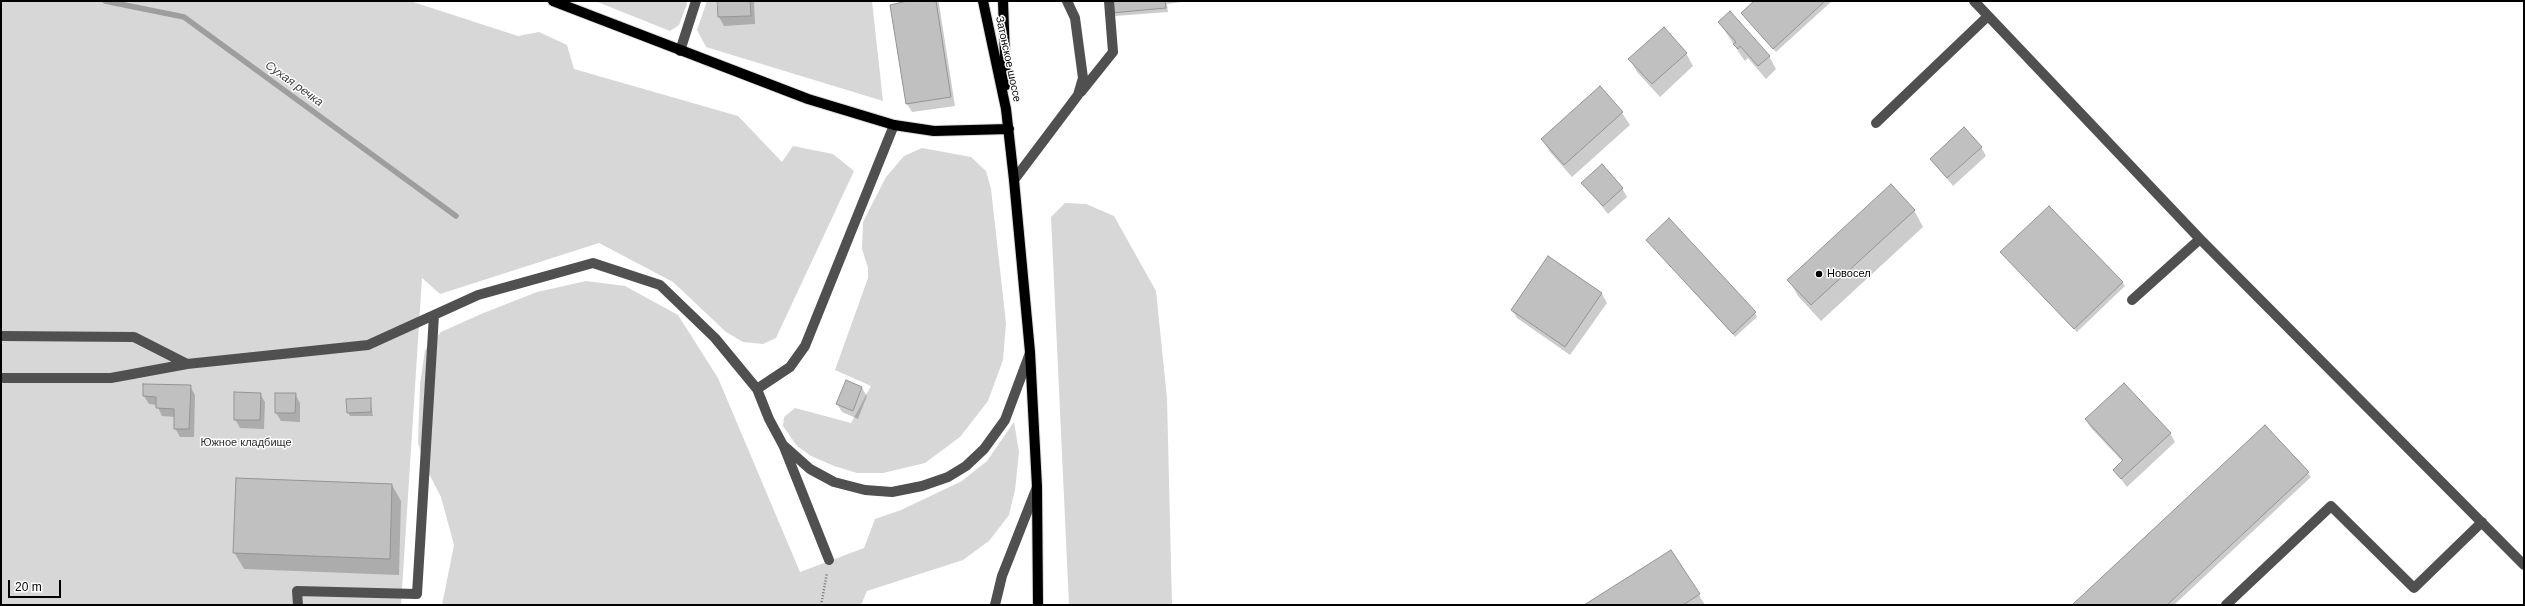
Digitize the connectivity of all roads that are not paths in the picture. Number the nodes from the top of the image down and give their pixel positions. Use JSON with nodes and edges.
{"nodes":[{"id":1,"x":552,"y":1,"type":"edge"},
{"id":2,"x":696,"y":1,"type":"edge"},
{"id":3,"x":983,"y":1,"type":"edge"},
{"id":4,"x":1003,"y":1,"type":"edge"},
{"id":5,"x":1067,"y":1,"type":"edge"},
{"id":6,"x":1109,"y":1,"type":"edge"},
{"id":7,"x":1974,"y":1,"type":"edge"},
{"id":8,"x":1988,"y":16,"type":"junction"},
{"id":9,"x":680,"y":51,"type":"junction"},
{"id":10,"x":1078,"y":95,"type":"junction"},
{"id":11,"x":1006,"y":109,"type":"junction"},
{"id":12,"x":1876,"y":123,"type":"dead end"},
{"id":13,"x":894,"y":125,"type":"junction"},
{"id":14,"x":1009,"y":129,"type":"junction"},
{"id":15,"x":1014,"y":180,"type":"junction"},
{"id":16,"x":2200,"y":239,"type":"junction"},
{"id":17,"x":2132,"y":300,"type":"dead end"},
{"id":18,"x":434,"y":315,"type":"junction"},
{"id":19,"x":1,"y":336,"type":"edge"},
{"id":20,"x":1030,"y":352,"type":"junction"},
{"id":21,"x":187,"y":364,"type":"junction"},
{"id":22,"x":1,"y":378,"type":"edge"},
{"id":23,"x":757,"y":389,"type":"junction"},
{"id":24,"x":783,"y":445,"type":"junction"},
{"id":25,"x":1037,"y":487,"type":"junction"},
{"id":26,"x":2482,"y":522,"type":"junction"},
{"id":27,"x":829,"y":560,"type":"road end"},
{"id":28,"x":2524,"y":565,"type":"edge"},
{"id":29,"x":298,"y":605,"type":"edge"},
{"id":30,"x":995,"y":605,"type":"edge"},
{"id":31,"x":1038,"y":605,"type":"edge"},
{"id":32,"x":2226,"y":605,"type":"edge"}],
"edges":[{"from":1,"to":9,"type":"main road"},
{"from":2,"to":9,"type":"street"},
{"from":3,"to":11,"type":"main road","name":"Затонское шоссе"},
{"from":4,"to":11,"type":"main road","name":"Затонское шоссе"},
{"from":5,"to":10,"type":"street"},
{"from":6,"to":10,"type":"street"},
{"from":7,"to":8,"type":"street"},
{"from":8,"to":12,"type":"street"},
{"from":8,"to":16,"type":"street"},
{"from":9,"to":13,"type":"main road"},
{"from":10,"to":15,"type":"street"},
{"from":11,"to":14,"type":"main road"},
{"from":13,"to":14,"type":"main road"},
{"from":13,"to":23,"type":"street"},
{"from":14,"to":15,"type":"main road"},
{"from":15,"to":20,"type":"main road"},
{"from":16,"to":17,"type":"street"},
{"from":16,"to":26,"type":"street"},
{"from":18,"to":21,"type":"street"},
{"from":18,"to":23,"type":"street"},
{"from":18,"to":29,"type":"street"},
{"from":19,"to":21,"type":"street"},
{"from":20,"to":24,"type":"street"},
{"from":20,"to":25,"type":"main road"},
{"from":21,"to":22,"type":"street"},
{"from":23,"to":24,"type":"street"},
{"from":24,"to":27,"type":"street"},
{"from":25,"to":30,"type":"street"},
{"from":25,"to":31,"type":"main road"},
{"from":26,"to":28,"type":"street"},
{"from":26,"to":32,"type":"street"}]}
